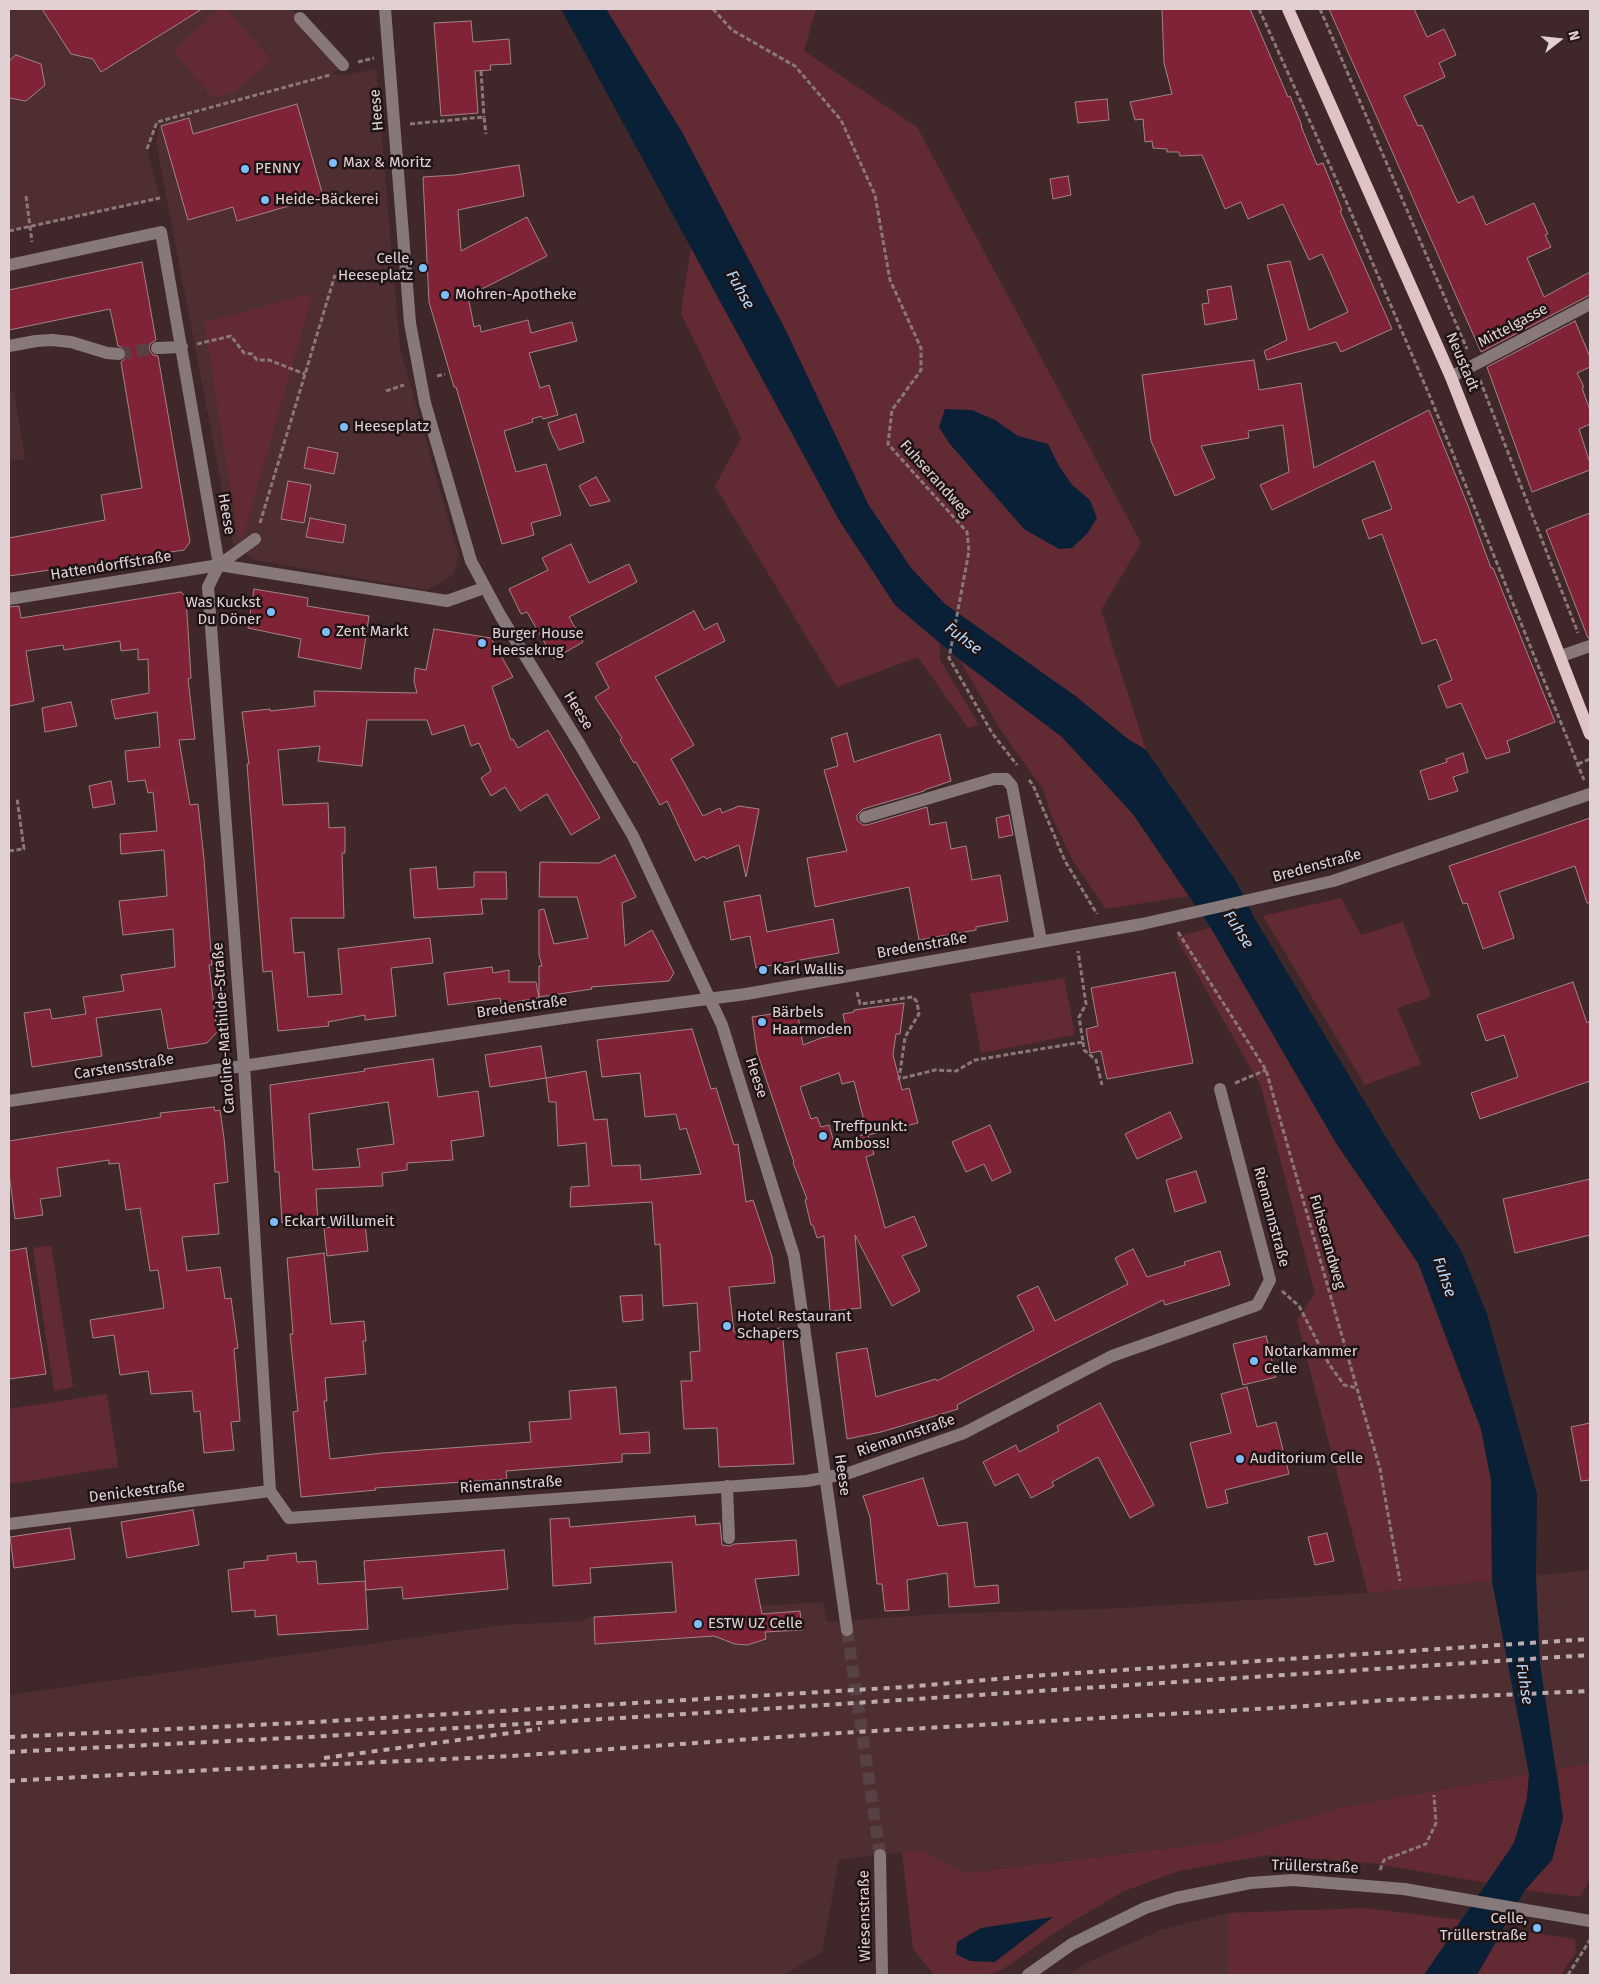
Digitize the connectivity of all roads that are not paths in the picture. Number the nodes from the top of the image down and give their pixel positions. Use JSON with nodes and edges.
{"nodes":[{"id":1,"x":385,"y":9,"type":"edge"},
{"id":2,"x":1288,"y":9,"type":"edge"},
{"id":3,"x":300,"y":18,"type":"dead end"},
{"id":4,"x":343,"y":65,"type":"road end"},
{"id":5,"x":9,"y":265,"type":"edge"},
{"id":6,"x":1590,"y":304,"type":"edge"},
{"id":7,"x":9,"y":346,"type":"edge"},
{"id":8,"x":182,"y":347,"type":"junction"},
{"id":9,"x":157,"y":348,"type":"tunnel mouth"},
{"id":10,"x":120,"y":354,"type":"tunnel mouth"},
{"id":11,"x":1451,"y":377,"type":"junction"},
{"id":12,"x":255,"y":539,"type":"road end"},
{"id":13,"x":218,"y":565,"type":"junction"},
{"id":14,"x":484,"y":588,"type":"junction"},
{"id":15,"x":9,"y":599,"type":"edge"},
{"id":16,"x":1587,"y":647,"type":"edge"},
{"id":17,"x":1560,"y":656,"type":"junction"},
{"id":18,"x":1590,"y":734,"type":"edge"},
{"id":19,"x":1586,"y":795,"type":"edge"},
{"id":20,"x":865,"y":817,"type":"dead end"},
{"id":21,"x":1042,"y":941,"type":"junction"},
{"id":22,"x":710,"y":998,"type":"junction"},
{"id":23,"x":244,"y":1065,"type":"junction"},
{"id":24,"x":1220,"y":1089,"type":"road end"},
{"id":25,"x":9,"y":1101,"type":"edge"},
{"id":26,"x":826,"y":1477,"type":"junction"},
{"id":27,"x":727,"y":1486,"type":"junction"},
{"id":28,"x":270,"y":1491,"type":"junction"},
{"id":29,"x":9,"y":1524,"type":"edge"},
{"id":30,"x":729,"y":1538,"type":"dead end"},
{"id":31,"x":847,"y":1630,"type":"tunnel mouth"},
{"id":32,"x":880,"y":1855,"type":"tunnel mouth"},
{"id":33,"x":1585,"y":1920,"type":"edge"},
{"id":34,"x":882,"y":1975,"type":"edge"},
{"id":35,"x":1028,"y":1975,"type":"edge"}],
"edges":[{"from":1,"to":14,"type":"street","name":"Heese"},
{"from":2,"to":11,"type":"main road","name":"Neustadt"},
{"from":3,"to":4,"type":"street"},
{"from":5,"to":8,"type":"street","name":"Heese"},
{"from":6,"to":11,"type":"street","name":"Mittelgasse"},
{"from":7,"to":10,"type":"street"},
{"from":8,"to":9,"type":"street"},
{"from":8,"to":13,"type":"street","name":"Heese"},
{"from":11,"to":17,"type":"main road","name":"Neustadt"},
{"from":12,"to":13,"type":"street"},
{"from":13,"to":14,"type":"street"},
{"from":13,"to":15,"type":"street","name":"Hattendorffstraße"},
{"from":13,"to":23,"type":"street","name":"Caroline-Mathilde-Straße"},
{"from":14,"to":22,"type":"street","name":"Heese"},
{"from":16,"to":17,"type":"street"},
{"from":17,"to":18,"type":"main road","name":"Neustadt"},
{"from":19,"to":21,"type":"street","name":"Bredenstraße"},
{"from":20,"to":21,"type":"street"},
{"from":21,"to":22,"type":"street","name":"Bredenstraße"},
{"from":22,"to":23,"type":"street","name":"Bredenstraße"},
{"from":22,"to":26,"type":"street","name":"Heese"},
{"from":23,"to":25,"type":"street","name":"Carstensstraße"},
{"from":23,"to":28,"type":"street","name":"Caroline-Mathilde-Straße"},
{"from":24,"to":26,"type":"street","name":"Riemannstraße"},
{"from":26,"to":27,"type":"street","name":"Riemannstraße"},
{"from":26,"to":31,"type":"street","name":"Heese"},
{"from":27,"to":28,"type":"street","name":"Riemannstraße"},
{"from":27,"to":30,"type":"street"},
{"from":28,"to":29,"type":"street","name":"Denickestraße"},
{"from":32,"to":34,"type":"street","name":"Wiesenstraße"},
{"from":33,"to":35,"type":"street","name":"Trüllerstraße"}]}
